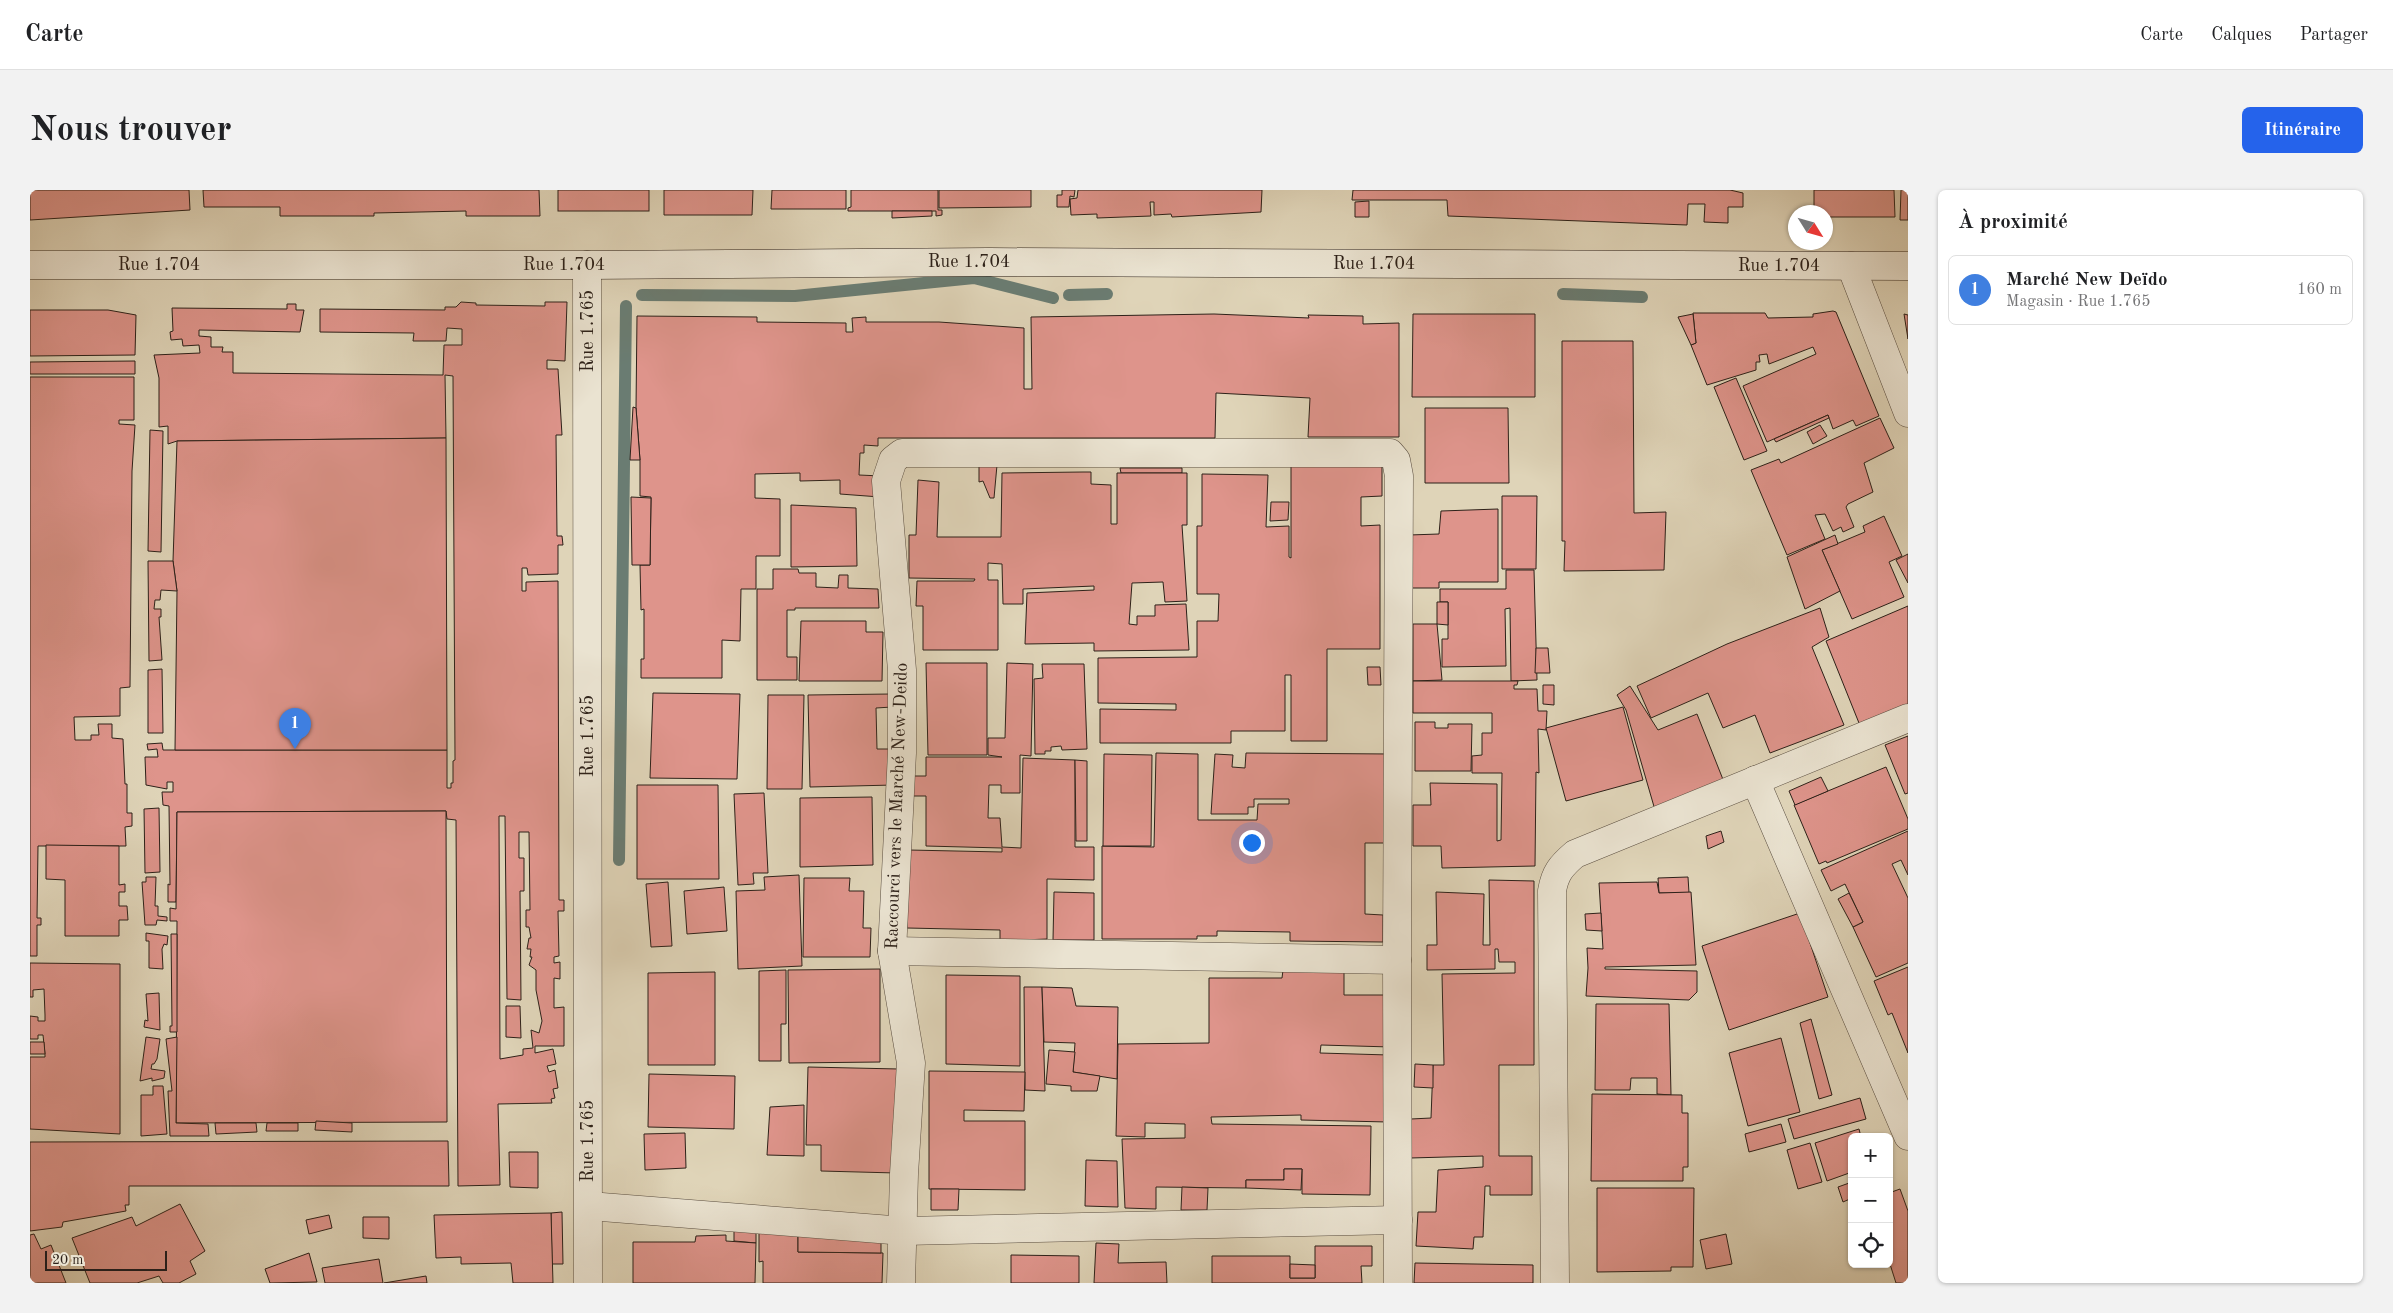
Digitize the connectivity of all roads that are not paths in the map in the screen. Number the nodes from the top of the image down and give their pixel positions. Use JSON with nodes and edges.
{"nodes":[{"id":1,"x":30,"y":265,"type":"edge"},
{"id":2,"x":588,"y":265,"type":"junction"},
{"id":3,"x":1851,"y":266,"type":"junction"},
{"id":4,"x":1908,"y":266,"type":"edge"},
{"id":5,"x":1908,"y":413,"type":"edge"},
{"id":6,"x":1908,"y":718,"type":"edge"},
{"id":7,"x":1755,"y":780,"type":"junction"},
{"id":8,"x":892,"y":951,"type":"junction"},
{"id":9,"x":1397,"y":960,"type":"junction"},
{"id":10,"x":1908,"y":1136,"type":"edge"},
{"id":11,"x":588,"y":1206,"type":"junction"},
{"id":12,"x":1398,"y":1220,"type":"junction"},
{"id":13,"x":904,"y":1231,"type":"junction"},
{"id":14,"x":588,"y":1283,"type":"edge"},
{"id":15,"x":901,"y":1283,"type":"edge"},
{"id":16,"x":1398,"y":1283,"type":"edge"},
{"id":17,"x":1555,"y":1283,"type":"edge"}],
"edges":[{"from":1,"to":2,"type":"street","name":"Rue 1.704"},
{"from":2,"to":3,"type":"street","name":"Rue 1.704"},
{"from":2,"to":11,"type":"street","name":"Rue 1.765"},
{"from":3,"to":4,"type":"street","name":"Rue 1.704"},
{"from":3,"to":5,"type":"street"},
{"from":6,"to":7,"type":"street"},
{"from":7,"to":10,"type":"street"},
{"from":7,"to":17,"type":"street"},
{"from":8,"to":9,"type":"street"},
{"from":8,"to":9,"type":"street","name":"Raccourci vers le Marché New-Deido"},
{"from":8,"to":13,"type":"street","name":"Raccourci vers le Marché New-Deido"},
{"from":9,"to":12,"type":"street"},
{"from":11,"to":13,"type":"street"},
{"from":11,"to":14,"type":"street","name":"Rue 1.765"},
{"from":12,"to":13,"type":"street"},
{"from":12,"to":16,"type":"street"},
{"from":13,"to":15,"type":"street","name":"Raccourci vers le Marché New-Deido"}]}
